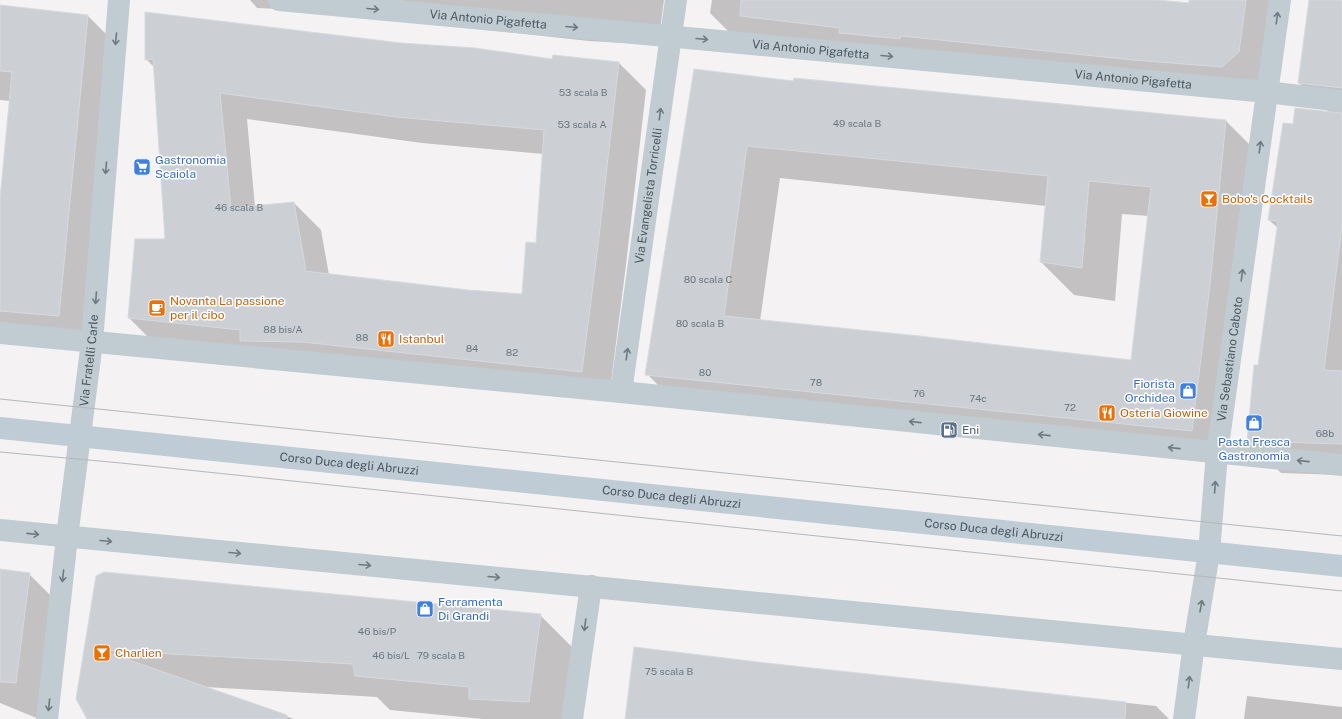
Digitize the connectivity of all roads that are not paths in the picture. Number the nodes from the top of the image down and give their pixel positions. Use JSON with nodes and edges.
{"nodes":[{"id":1,"x":120,"y":0,"type":"edge"},
{"id":2,"x":279,"y":0,"type":"edge"},
{"id":3,"x":676,"y":0,"type":"edge"},
{"id":4,"x":1280,"y":0,"type":"edge"},
{"id":5,"x":672,"y":36,"type":"junction"},
{"id":6,"x":1267,"y":92,"type":"junction"},
{"id":7,"x":1342,"y":101,"type":"edge"},
{"id":8,"x":0,"y":333,"type":"edge"},
{"id":9,"x":92,"y":342,"type":"junction"},
{"id":10,"x":621,"y":392,"type":"junction"},
{"id":11,"x":0,"y":428,"type":"edge"},
{"id":12,"x":80,"y":435,"type":"junction"},
{"id":13,"x":1217,"y":453,"type":"junction"},
{"id":14,"x":1342,"y":465,"type":"edge"},
{"id":15,"x":0,"y":530,"type":"edge"},
{"id":16,"x":67,"y":537,"type":"junction"},
{"id":17,"x":1209,"y":553,"type":"junction"},
{"id":18,"x":1342,"y":566,"type":"edge"},
{"id":19,"x":591,"y":586,"type":"junction"},
{"id":20,"x":1194,"y":644,"type":"junction"},
{"id":21,"x":1342,"y":659,"type":"edge"},
{"id":22,"x":47,"y":719,"type":"edge"},
{"id":23,"x":572,"y":719,"type":"edge"},
{"id":24,"x":1184,"y":719,"type":"edge"}],
"edges":[{"from":1,"to":9,"type":"street","name":"Via Fratelli Carle","one_way":true},
{"from":2,"to":5,"type":"street","name":"Via Antonio Pigafetta","one_way":true},
{"from":3,"to":5,"type":"street","name":"Via Evangelista Torricelli"},
{"from":6,"to":4,"type":"street","name":"Via Sebastiano Caboto","one_way":true},
{"from":5,"to":6,"type":"street","name":"Via Antonio Pigafetta","one_way":true},
{"from":10,"to":5,"type":"street","name":"Via Evangelista Torricelli","one_way":true},
{"from":6,"to":7,"type":"street","name":"Via Antonio Pigafetta"},
{"from":13,"to":6,"type":"street","name":"Via Sebastiano Caboto","one_way":true},
{"from":8,"to":9,"type":"street"},
{"from":9,"to":10,"type":"street"},
{"from":9,"to":12,"type":"street","name":"Via Fratelli Carle"},
{"from":13,"to":10,"type":"street","one_way":true},
{"from":11,"to":12,"type":"main road","name":"Corso Duca degli Abruzzi"},
{"from":12,"to":16,"type":"street","name":"Via Fratelli Carle"},
{"from":12,"to":17,"type":"main road","name":"Corso Duca degli Abruzzi"},
{"from":14,"to":13,"type":"street","one_way":true},
{"from":17,"to":13,"type":"street","name":"Via Sebastiano Caboto","one_way":true},
{"from":15,"to":16,"type":"street","one_way":true},
{"from":16,"to":19,"type":"street","one_way":true},
{"from":16,"to":22,"type":"street","name":"Via Fratelli Carle","one_way":true},
{"from":17,"to":18,"type":"main road","name":"Corso Duca degli Abruzzi"},
{"from":20,"to":17,"type":"street","name":"Via Sebastiano Caboto","one_way":true},
{"from":19,"to":20,"type":"street"},
{"from":19,"to":23,"type":"street","one_way":true},
{"from":20,"to":21,"type":"street"},
{"from":24,"to":20,"type":"street","name":"Via Sebastiano Caboto","one_way":true}]}
